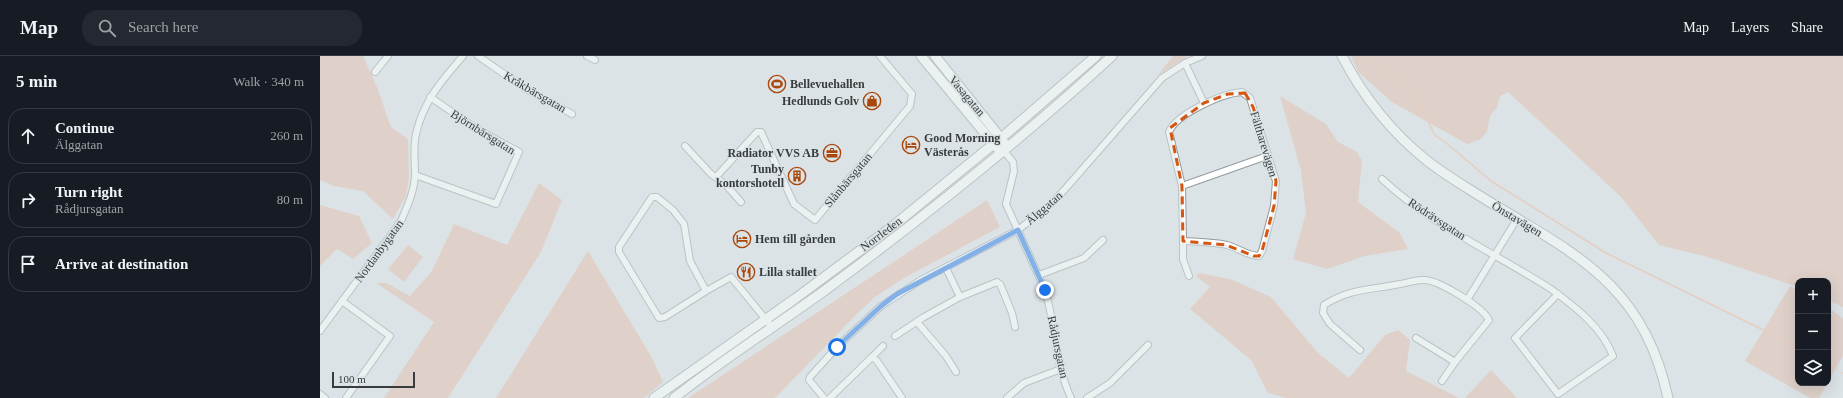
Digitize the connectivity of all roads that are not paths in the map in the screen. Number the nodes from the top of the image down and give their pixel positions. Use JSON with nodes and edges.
{"nodes":[{"id":1,"x":388,"y":56,"type":"edge"},
{"id":2,"x":463,"y":56,"type":"edge"},
{"id":3,"x":478,"y":56,"type":"edge"},
{"id":4,"x":587,"y":56,"type":"edge"},
{"id":5,"x":880,"y":56,"type":"edge"},
{"id":6,"x":921,"y":56,"type":"edge"},
{"id":7,"x":934,"y":56,"type":"edge"},
{"id":8,"x":1096,"y":56,"type":"edge"},
{"id":9,"x":1112,"y":56,"type":"edge"},
{"id":10,"x":1202,"y":56,"type":"edge"},
{"id":11,"x":1342,"y":56,"type":"edge"},
{"id":12,"x":595,"y":60,"type":"dead end"},
{"id":13,"x":1185,"y":63,"type":"junction"},
{"id":14,"x":374,"y":72,"type":"dead end"},
{"id":15,"x":430,"y":97,"type":"junction"},
{"id":16,"x":1204,"y":103,"type":"junction"},
{"id":17,"x":572,"y":114,"type":"dead end"},
{"id":18,"x":1021,"y":122,"type":"junction"},
{"id":19,"x":991,"y":125,"type":"junction"},
{"id":20,"x":982,"y":131,"type":"junction"},
{"id":21,"x":1001,"y":138,"type":"junction"},
{"id":22,"x":993,"y":145,"type":"junction"},
{"id":23,"x":685,"y":146,"type":"dead end"},
{"id":24,"x":984,"y":151,"type":"junction"},
{"id":25,"x":1004,"y":151,"type":"junction"},
{"id":26,"x":1267,"y":156,"type":"junction"},
{"id":27,"x":415,"y":174,"type":"junction"},
{"id":28,"x":716,"y":177,"type":"junction"},
{"id":29,"x":1382,"y":179,"type":"dead end"},
{"id":30,"x":1182,"y":186,"type":"junction"},
{"id":31,"x":741,"y":202,"type":"dead end"},
{"id":32,"x":1517,"y":219,"type":"junction"},
{"id":33,"x":1018,"y":230,"type":"junction"},
{"id":34,"x":1102,"y":240,"type":"dead end"},
{"id":35,"x":1183,"y":241,"type":"junction"},
{"id":36,"x":1496,"y":255,"type":"junction"},
{"id":37,"x":946,"y":268,"type":"junction"},
{"id":38,"x":1039,"y":275,"type":"junction"},
{"id":39,"x":1189,"y":276,"type":"dead end"},
{"id":40,"x":706,"y":291,"type":"junction"},
{"id":41,"x":1558,"y":294,"type":"junction"},
{"id":42,"x":960,"y":297,"type":"junction"},
{"id":43,"x":1467,"y":300,"type":"junction"},
{"id":44,"x":342,"y":301,"type":"junction"},
{"id":45,"x":765,"y":319,"type":"junction"},
{"id":46,"x":917,"y":322,"type":"junction"},
{"id":47,"x":772,"y":327,"type":"junction"},
{"id":48,"x":1015,"y":327,"type":"dead end"},
{"id":49,"x":320,"y":331,"type":"edge"},
{"id":50,"x":896,"y":336,"type":"dead end"},
{"id":51,"x":1416,"y":338,"type":"dead end"},
{"id":52,"x":1148,"y":345,"type":"dead end"},
{"id":53,"x":883,"y":346,"type":"dead end"},
{"id":54,"x":1360,"y":350,"type":"dead end"},
{"id":55,"x":872,"y":357,"type":"junction"},
{"id":56,"x":1455,"y":362,"type":"junction"},
{"id":57,"x":1061,"y":369,"type":"junction"},
{"id":58,"x":956,"y":372,"type":"dead end"},
{"id":59,"x":1442,"y":381,"type":"dead end"},
{"id":60,"x":320,"y":394,"type":"edge"},
{"id":61,"x":326,"y":398,"type":"edge"},
{"id":62,"x":346,"y":398,"type":"edge"},
{"id":63,"x":654,"y":398,"type":"edge"},
{"id":64,"x":674,"y":398,"type":"edge"},
{"id":65,"x":824,"y":398,"type":"edge"},
{"id":66,"x":830,"y":398,"type":"edge"},
{"id":67,"x":902,"y":398,"type":"edge"},
{"id":68,"x":1007,"y":398,"type":"edge"},
{"id":69,"x":1071,"y":398,"type":"edge"},
{"id":70,"x":1087,"y":398,"type":"edge"},
{"id":71,"x":1668,"y":398,"type":"edge"}],
"edges":[{"from":1,"to":14,"type":"street"},
{"from":2,"to":15,"type":"street","name":"Nordanbygatan"},
{"from":3,"to":17,"type":"street","name":"Kråkbärsgatan"},
{"from":4,"to":12,"type":"street"},
{"from":5,"to":28,"type":"street","name":"Slånbärsgatan"},
{"from":6,"to":20,"type":"main road","name":"Vasagatan"},
{"from":7,"to":19,"type":"main road","name":"Vasagatan"},
{"from":8,"to":18,"type":"main road","name":"Norrleden"},
{"from":9,"to":25,"type":"main road","name":"Norrleden"},
{"from":10,"to":13,"type":"street","name":"Älggatan"},
{"from":11,"to":32,"type":"main road","name":"Önstavägen"},
{"from":13,"to":16,"type":"street"},
{"from":13,"to":33,"type":"street","name":"Älggatan"},
{"from":15,"to":27,"type":"street","name":"Nordanbygatan"},
{"from":15,"to":27,"type":"street","name":"Björnbärsgatan"},
{"from":16,"to":26,"type":"street","name":"Fältharevägen"},
{"from":16,"to":30,"type":"street","name":"Fältharevägen"},
{"from":18,"to":19,"type":"main road"},
{"from":18,"to":21,"type":"main road","name":"Norrleden"},
{"from":19,"to":21,"type":"main road","name":"Vasagatan"},
{"from":20,"to":22,"type":"main road","name":"Vasagatan"},
{"from":20,"to":24,"type":"main road"},
{"from":21,"to":22,"type":"main road","name":"Norrleden"},
{"from":21,"to":25,"type":"main road","name":"Vasagatan"},
{"from":22,"to":24,"type":"main road","name":"Norrleden"},
{"from":22,"to":25,"type":"main road","name":"Vasagatan"},
{"from":23,"to":28,"type":"street"},
{"from":24,"to":45,"type":"main road","name":"Norrleden"},
{"from":25,"to":33,"type":"street","name":"Rådjursgatan"},
{"from":25,"to":47,"type":"main road","name":"Norrleden"},
{"from":26,"to":30,"type":"street"},
{"from":26,"to":35,"type":"street","name":"Fältharevägen"},
{"from":27,"to":44,"type":"street","name":"Nordanbygatan"},
{"from":28,"to":31,"type":"street"},
{"from":29,"to":36,"type":"street","name":"Rödrävsgatan"},
{"from":30,"to":35,"type":"street","name":"Fältharevägen"},
{"from":32,"to":36,"type":"street"},
{"from":32,"to":71,"type":"main road","name":"Önstavägen"},
{"from":33,"to":37,"type":"street","name":"Älggatan"},
{"from":33,"to":38,"type":"street","name":"Rådjursgatan"},
{"from":34,"to":38,"type":"street"},
{"from":35,"to":39,"type":"street","name":"Fältharevägen"},
{"from":36,"to":41,"type":"street","name":"Rödrävsgatan"},
{"from":36,"to":43,"type":"street"},
{"from":37,"to":42,"type":"street"},
{"from":37,"to":65,"type":"street","name":"Älggatan"},
{"from":38,"to":57,"type":"street","name":"Rådjursgatan"},
{"from":40,"to":40,"type":"street"},
{"from":40,"to":45,"type":"street"},
{"from":41,"to":41,"type":"street","name":"Rödrävsgatan"},
{"from":42,"to":46,"type":"street"},
{"from":42,"to":48,"type":"street"},
{"from":43,"to":54,"type":"street"},
{"from":43,"to":56,"type":"street"},
{"from":44,"to":49,"type":"street","name":"Nordanbygatan"},
{"from":44,"to":62,"type":"street"},
{"from":45,"to":47,"type":"street"},
{"from":45,"to":63,"type":"main road","name":"Norrleden"},
{"from":46,"to":50,"type":"street"},
{"from":46,"to":58,"type":"street"},
{"from":47,"to":64,"type":"main road","name":"Norrleden"},
{"from":51,"to":56,"type":"street"},
{"from":52,"to":70,"type":"street"},
{"from":53,"to":55,"type":"street"},
{"from":55,"to":66,"type":"street"},
{"from":55,"to":67,"type":"street"},
{"from":56,"to":59,"type":"street"},
{"from":57,"to":68,"type":"street"},
{"from":57,"to":69,"type":"street","name":"Rådjursgatan"},
{"from":60,"to":61,"type":"street"}]}
